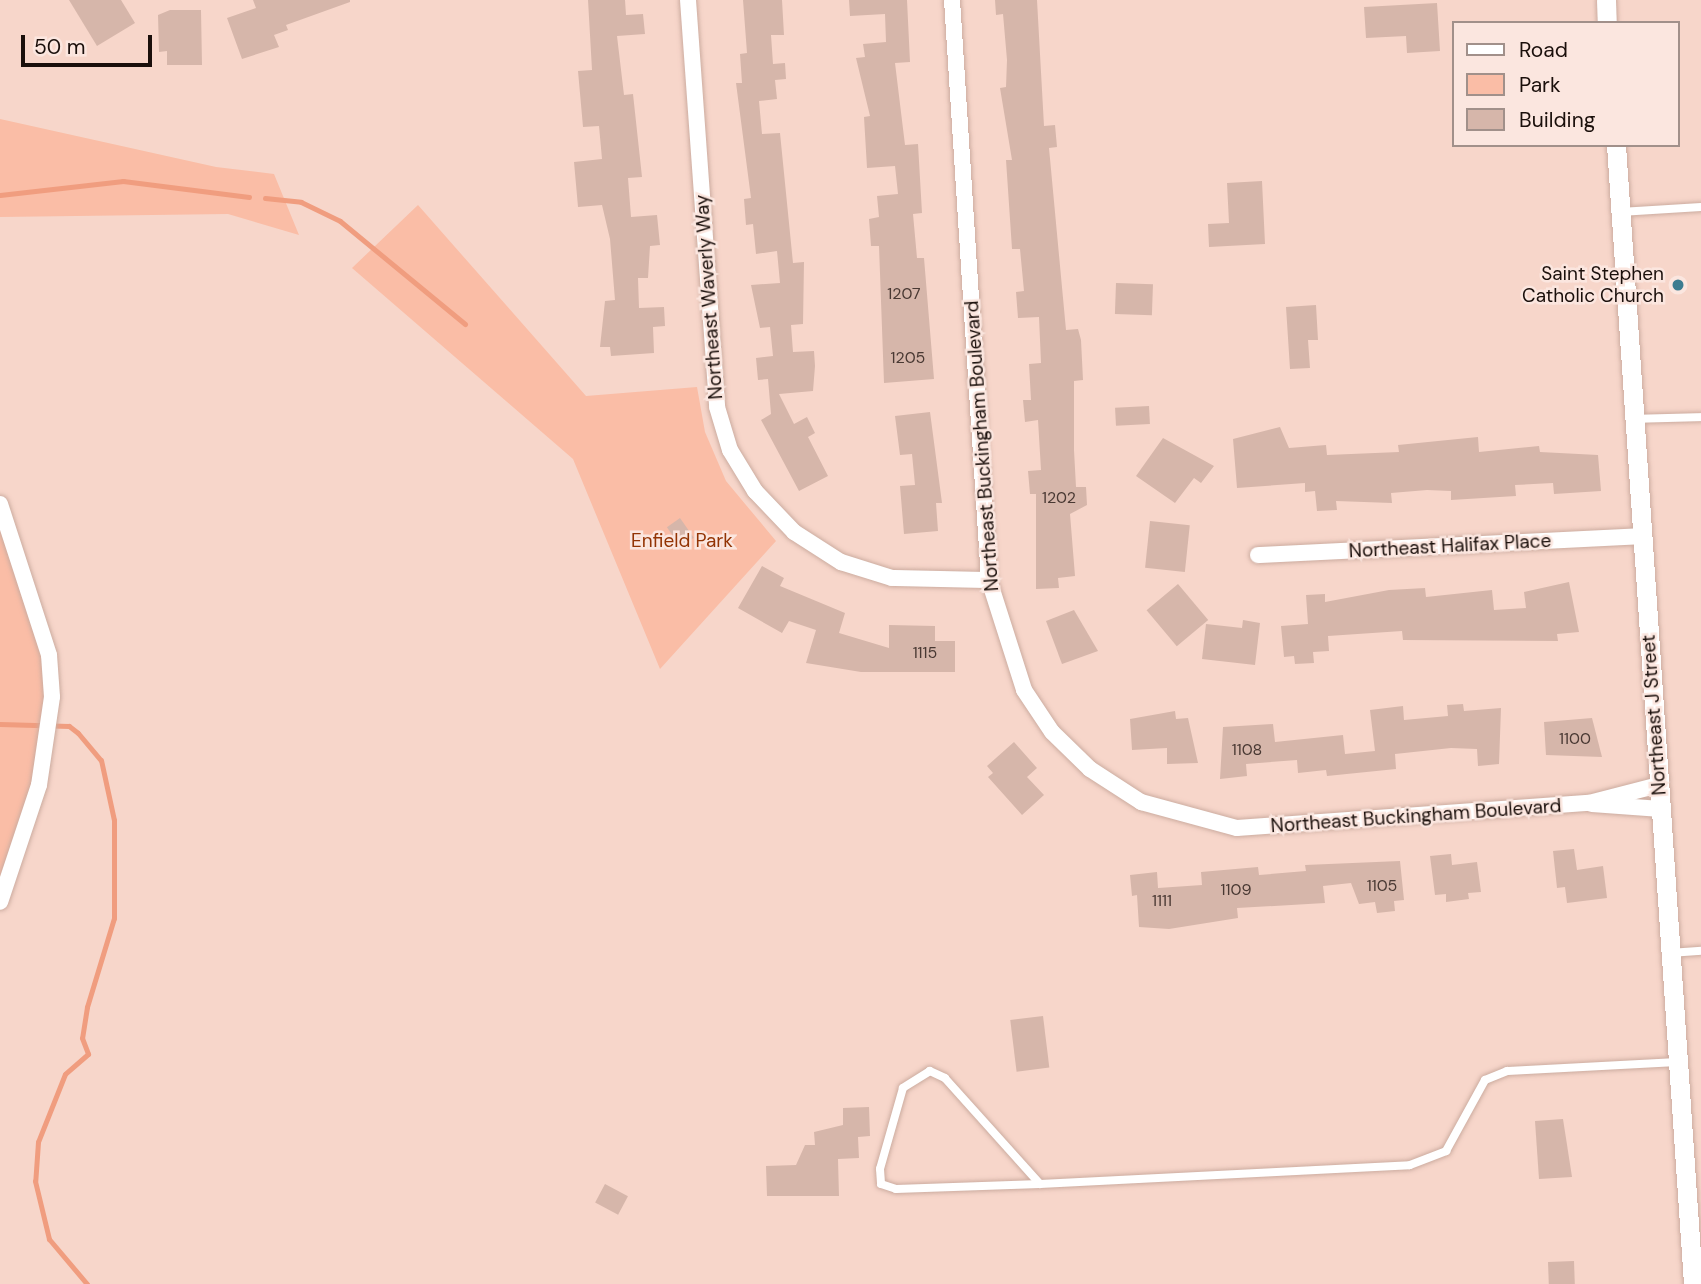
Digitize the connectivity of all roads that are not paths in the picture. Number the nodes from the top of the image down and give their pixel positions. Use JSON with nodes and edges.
{"nodes":[{"id":1,"x":688,"y":0,"type":"edge"},
{"id":2,"x":952,"y":0,"type":"edge"},
{"id":3,"x":1606,"y":0,"type":"edge"},
{"id":4,"x":1607,"y":21,"type":"edge"},
{"id":5,"x":1616,"y":147,"type":"edge"},
{"id":6,"x":1701,"y":207,"type":"edge"},
{"id":7,"x":1620,"y":212,"type":"junction"},
{"id":8,"x":1701,"y":417,"type":"edge"},
{"id":9,"x":1634,"y":419,"type":"junction"},
{"id":10,"x":0,"y":504,"type":"edge"},
{"id":11,"x":1642,"y":536,"type":"junction"},
{"id":12,"x":1258,"y":555,"type":"dead end"},
{"id":13,"x":989,"y":580,"type":"junction"},
{"id":14,"x":1659,"y":785,"type":"junction"},
{"id":15,"x":1590,"y":803,"type":"junction"},
{"id":16,"x":1661,"y":809,"type":"junction"},
{"id":17,"x":0,"y":902,"type":"edge"},
{"id":18,"x":1701,"y":951,"type":"edge"},
{"id":19,"x":1670,"y":953,"type":"junction"},
{"id":20,"x":1678,"y":1062,"type":"junction"},
{"id":21,"x":1040,"y":1184,"type":"junction"},
{"id":22,"x":1695,"y":1274,"type":"edge"}],
"edges":[{"from":1,"to":13,"type":"street","name":"Northeast Waverly Way"},
{"from":2,"to":13,"type":"street","name":"Northeast Buckingham Boulevard"},
{"from":3,"to":4,"type":"street"},
{"from":5,"to":7,"type":"street","name":"Northeast J Street"},
{"from":6,"to":7,"type":"lane"},
{"from":7,"to":9,"type":"street","name":"Northeast J Street"},
{"from":8,"to":9,"type":"lane"},
{"from":9,"to":11,"type":"street","name":"Northeast J Street"},
{"from":10,"to":17,"type":"street"},
{"from":11,"to":12,"type":"street","name":"Northeast Halifax Place"},
{"from":11,"to":14,"type":"street","name":"Northeast J Street"},
{"from":13,"to":15,"type":"street","name":"Northeast Buckingham Boulevard"},
{"from":14,"to":15,"type":"street","name":"Northeast Buckingham Boulevard"},
{"from":14,"to":16,"type":"street","name":"Northeast J Street"},
{"from":15,"to":16,"type":"street","name":"Northeast Buckingham Boulevard"},
{"from":16,"to":19,"type":"street","name":"Northeast J Street"},
{"from":18,"to":19,"type":"lane"},
{"from":19,"to":20,"type":"street","name":"Northeast J Street"},
{"from":20,"to":21,"type":"lane"},
{"from":20,"to":22,"type":"street","name":"Northeast J Street"},
{"from":21,"to":21,"type":"lane"}]}
